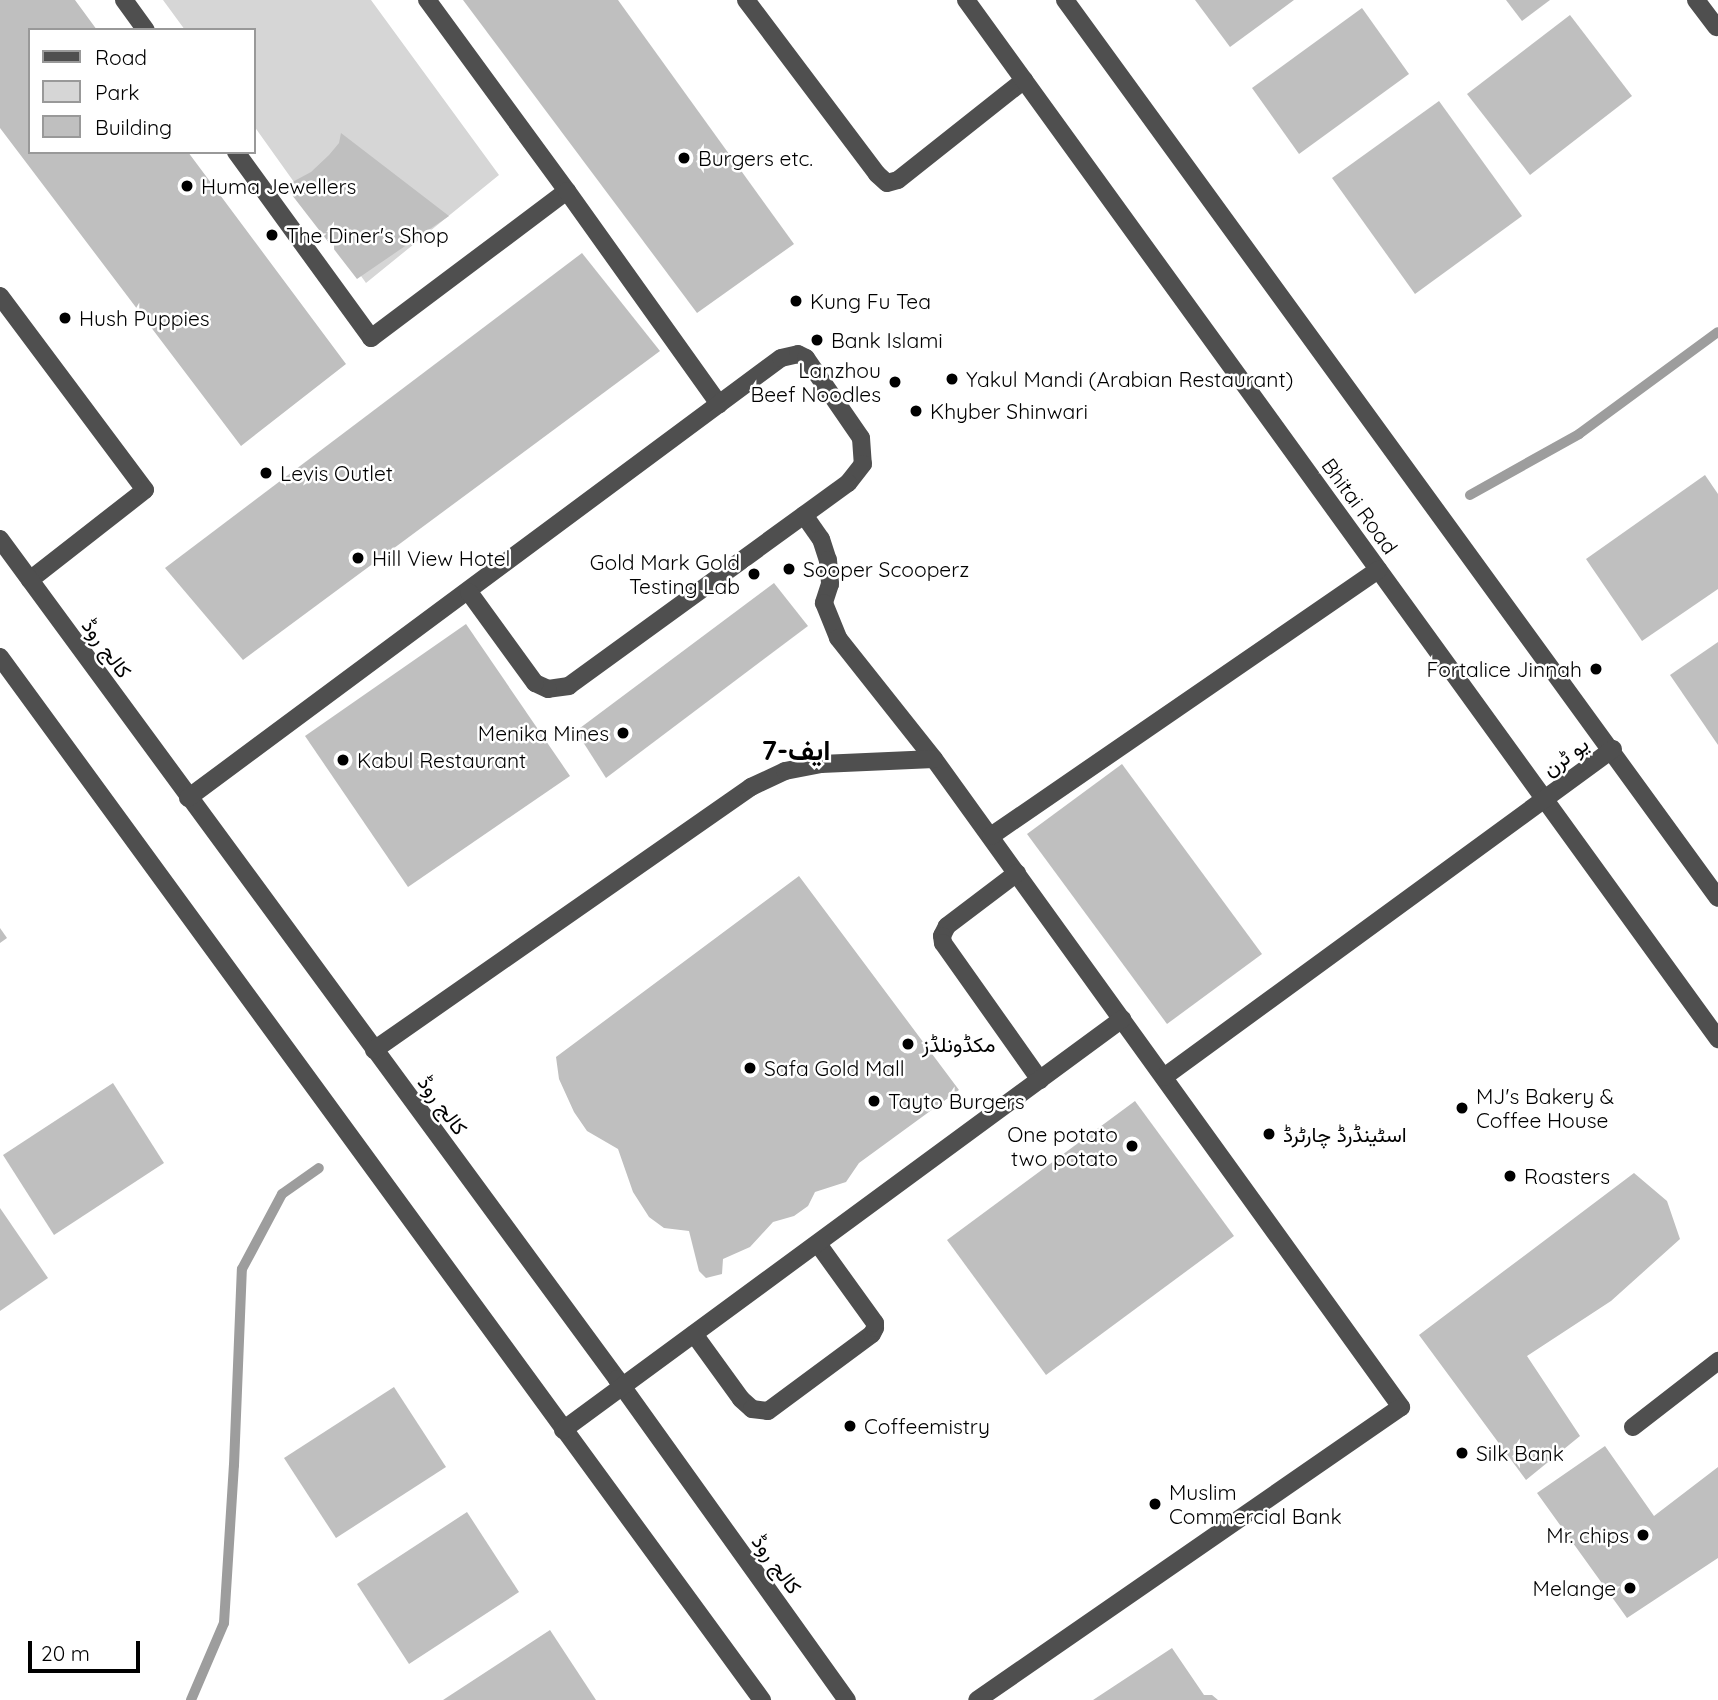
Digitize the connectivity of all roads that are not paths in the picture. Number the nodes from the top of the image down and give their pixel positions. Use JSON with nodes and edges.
{"nodes":[{"id":1,"x":124,"y":0,"type":"edge"},
{"id":2,"x":427,"y":0,"type":"edge"},
{"id":3,"x":746,"y":0,"type":"edge"},
{"id":4,"x":966,"y":0,"type":"edge"},
{"id":5,"x":1065,"y":0,"type":"edge"},
{"id":6,"x":1696,"y":0,"type":"edge"},
{"id":7,"x":1716,"y":27,"type":"dead end"},
{"id":8,"x":145,"y":28,"type":"edge"},
{"id":9,"x":1024,"y":80,"type":"junction"},
{"id":10,"x":237,"y":154,"type":"edge"},
{"id":11,"x":567,"y":191,"type":"junction"},
{"id":12,"x":0,"y":296,"type":"edge"},
{"id":13,"x":719,"y":404,"type":"junction"},
{"id":14,"x":804,"y":515,"type":"junction"},
{"id":15,"x":0,"y":539,"type":"edge"},
{"id":16,"x":1378,"y":570,"type":"junction"},
{"id":17,"x":30,"y":580,"type":"junction"},
{"id":18,"x":469,"y":592,"type":"junction"},
{"id":19,"x":0,"y":657,"type":"edge"},
{"id":20,"x":1613,"y":750,"type":"junction"},
{"id":21,"x":934,"y":758,"type":"junction"},
{"id":22,"x":188,"y":798,"type":"junction"},
{"id":23,"x":1545,"y":800,"type":"junction"},
{"id":24,"x":991,"y":836,"type":"junction"},
{"id":25,"x":1017,"y":873,"type":"junction"},
{"id":26,"x":1718,"y":898,"type":"edge"},
{"id":27,"x":1122,"y":1019,"type":"junction"},
{"id":28,"x":1718,"y":1039,"type":"edge"},
{"id":29,"x":374,"y":1050,"type":"junction"},
{"id":30,"x":1164,"y":1077,"type":"junction"},
{"id":31,"x":1040,"y":1080,"type":"junction"},
{"id":32,"x":818,"y":1244,"type":"junction"},
{"id":33,"x":694,"y":1334,"type":"junction"},
{"id":34,"x":1718,"y":1361,"type":"edge"},
{"id":35,"x":622,"y":1387,"type":"junction"},
{"id":36,"x":1633,"y":1427,"type":"dead end"},
{"id":37,"x":563,"y":1430,"type":"junction"},
{"id":38,"x":762,"y":1700,"type":"edge"},
{"id":39,"x":847,"y":1700,"type":"edge"},
{"id":40,"x":977,"y":1700,"type":"edge"}],
"edges":[{"from":1,"to":8,"type":"street"},
{"from":2,"to":11,"type":"street"},
{"from":3,"to":9,"type":"street"},
{"from":4,"to":9,"type":"street","name":"Bhitai Road"},
{"from":5,"to":20,"type":"street"},
{"from":6,"to":7,"type":"street"},
{"from":9,"to":16,"type":"street","name":"Bhitai Road"},
{"from":10,"to":11,"type":"street"},
{"from":11,"to":13,"type":"street"},
{"from":12,"to":17,"type":"street"},
{"from":13,"to":14,"type":"street"},
{"from":13,"to":18,"type":"street"},
{"from":14,"to":18,"type":"street"},
{"from":14,"to":21,"type":"street"},
{"from":15,"to":17,"type":"street","name":"کالج روڈ"},
{"from":16,"to":23,"type":"street","name":"Bhitai Road"},
{"from":16,"to":24,"type":"street"},
{"from":17,"to":22,"type":"street","name":"کالج روڈ"},
{"from":18,"to":22,"type":"street"},
{"from":19,"to":37,"type":"street"},
{"from":20,"to":23,"type":"street","name":"یو ٹرن"},
{"from":20,"to":26,"type":"street"},
{"from":21,"to":24,"type":"street"},
{"from":21,"to":29,"type":"street"},
{"from":22,"to":29,"type":"street","name":"کالج روڈ"},
{"from":23,"to":28,"type":"street","name":"Bhitai Road"},
{"from":23,"to":30,"type":"street","name":"یو ٹرن"},
{"from":24,"to":25,"type":"street"},
{"from":25,"to":27,"type":"street"},
{"from":25,"to":31,"type":"street"},
{"from":27,"to":30,"type":"street"},
{"from":27,"to":31,"type":"street"},
{"from":29,"to":35,"type":"street","name":"کالج روڈ"},
{"from":30,"to":40,"type":"street"},
{"from":31,"to":32,"type":"street"},
{"from":32,"to":33,"type":"street"},
{"from":32,"to":33,"type":"street"},
{"from":33,"to":35,"type":"street"},
{"from":34,"to":36,"type":"street"},
{"from":35,"to":37,"type":"street"},
{"from":35,"to":39,"type":"street","name":"کالج روڈ"},
{"from":37,"to":38,"type":"street"}]}
